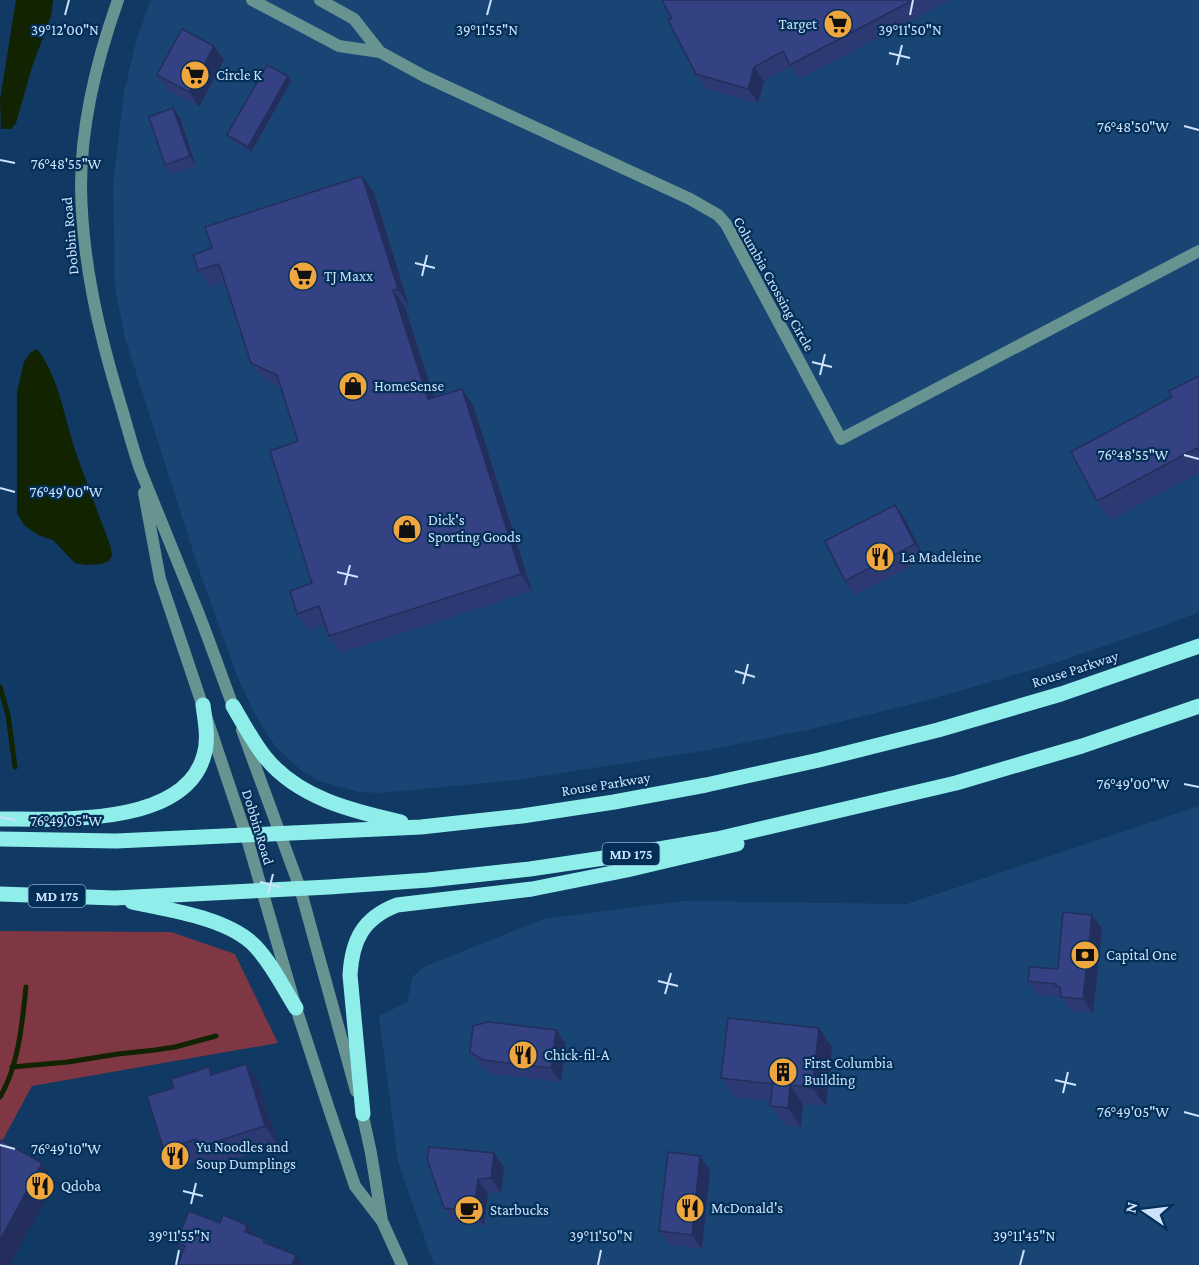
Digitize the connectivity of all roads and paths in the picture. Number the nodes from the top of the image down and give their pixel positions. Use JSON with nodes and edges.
{"nodes":[{"id":1,"x":118,"y":0,"type":"edge"},
{"id":2,"x":252,"y":0,"type":"edge"},
{"id":3,"x":320,"y":0,"type":"edge"},
{"id":4,"x":380,"y":52,"type":"junction"},
{"id":5,"x":1199,"y":251,"type":"edge"},
{"id":6,"x":140,"y":466,"type":"junction"},
{"id":7,"x":1199,"y":645,"type":"edge"},
{"id":8,"x":203,"y":705,"type":"junction"},
{"id":9,"x":233,"y":706,"type":"junction"},
{"id":10,"x":1199,"y":706,"type":"edge"},
{"id":11,"x":956,"y":783,"type":"junction"},
{"id":12,"x":0,"y":819,"type":"edge"},
{"id":13,"x":421,"y":827,"type":"junction"},
{"id":14,"x":280,"y":833,"type":"junction"},
{"id":15,"x":246,"y":835,"type":"junction"},
{"id":16,"x":0,"y":839,"type":"edge"},
{"id":17,"x":300,"y":888,"type":"junction"},
{"id":18,"x":261,"y":890,"type":"junction"},
{"id":19,"x":0,"y":894,"type":"edge"},
{"id":20,"x":115,"y":898,"type":"junction"},
{"id":21,"x":296,"y":1008,"type":"junction"},
{"id":22,"x":363,"y":1114,"type":"junction"},
{"id":23,"x":382,"y":1221,"type":"junction"},
{"id":24,"x":402,"y":1265,"type":"edge"}],
"edges":[{"from":1,"to":6,"type":"street","name":"Dobbin Road"},
{"from":2,"to":4,"type":"street","name":"Columbia Crossing Circle"},
{"from":3,"to":4,"type":"street","name":"Columbia Crossing Circle"},
{"from":4,"to":5,"type":"street","name":"Columbia Crossing Circle"},
{"from":6,"to":8,"type":"street","name":"Dobbin Road"},
{"from":6,"to":9,"type":"street","name":"Dobbin Road"},
{"from":7,"to":13,"type":"main road","name":"Rouse Parkway"},
{"from":8,"to":12,"type":"main road"},
{"from":8,"to":15,"type":"street","name":"Dobbin Road"},
{"from":9,"to":13,"type":"main road"},
{"from":9,"to":14,"type":"street","name":"Dobbin Road"},
{"from":10,"to":11,"type":"main road","number":"MD 175"},
{"from":11,"to":17,"type":"main road","number":"MD 175"},
{"from":11,"to":22,"type":"main road"},
{"from":13,"to":14,"type":"main road","name":"Rouse Parkway"},
{"from":14,"to":15,"type":"main road","name":"Rouse Parkway"},
{"from":14,"to":17,"type":"street","name":"Dobbin Road"},
{"from":15,"to":16,"type":"main road","name":"Rouse Parkway"},
{"from":15,"to":18,"type":"street","name":"Dobbin Road"},
{"from":17,"to":18,"type":"main road","number":"MD 175"},
{"from":17,"to":22,"type":"street","name":"Dobbin Road"},
{"from":18,"to":20,"type":"main road","number":"MD 175"},
{"from":18,"to":21,"type":"street","name":"Dobbin Road"},
{"from":19,"to":20,"type":"main road","number":"MD 175"},
{"from":20,"to":21,"type":"main road"},
{"from":21,"to":23,"type":"street","name":"Dobbin Road"},
{"from":22,"to":23,"type":"street","name":"Dobbin Road"},
{"from":23,"to":24,"type":"street","name":"Dobbin Road"}]}
